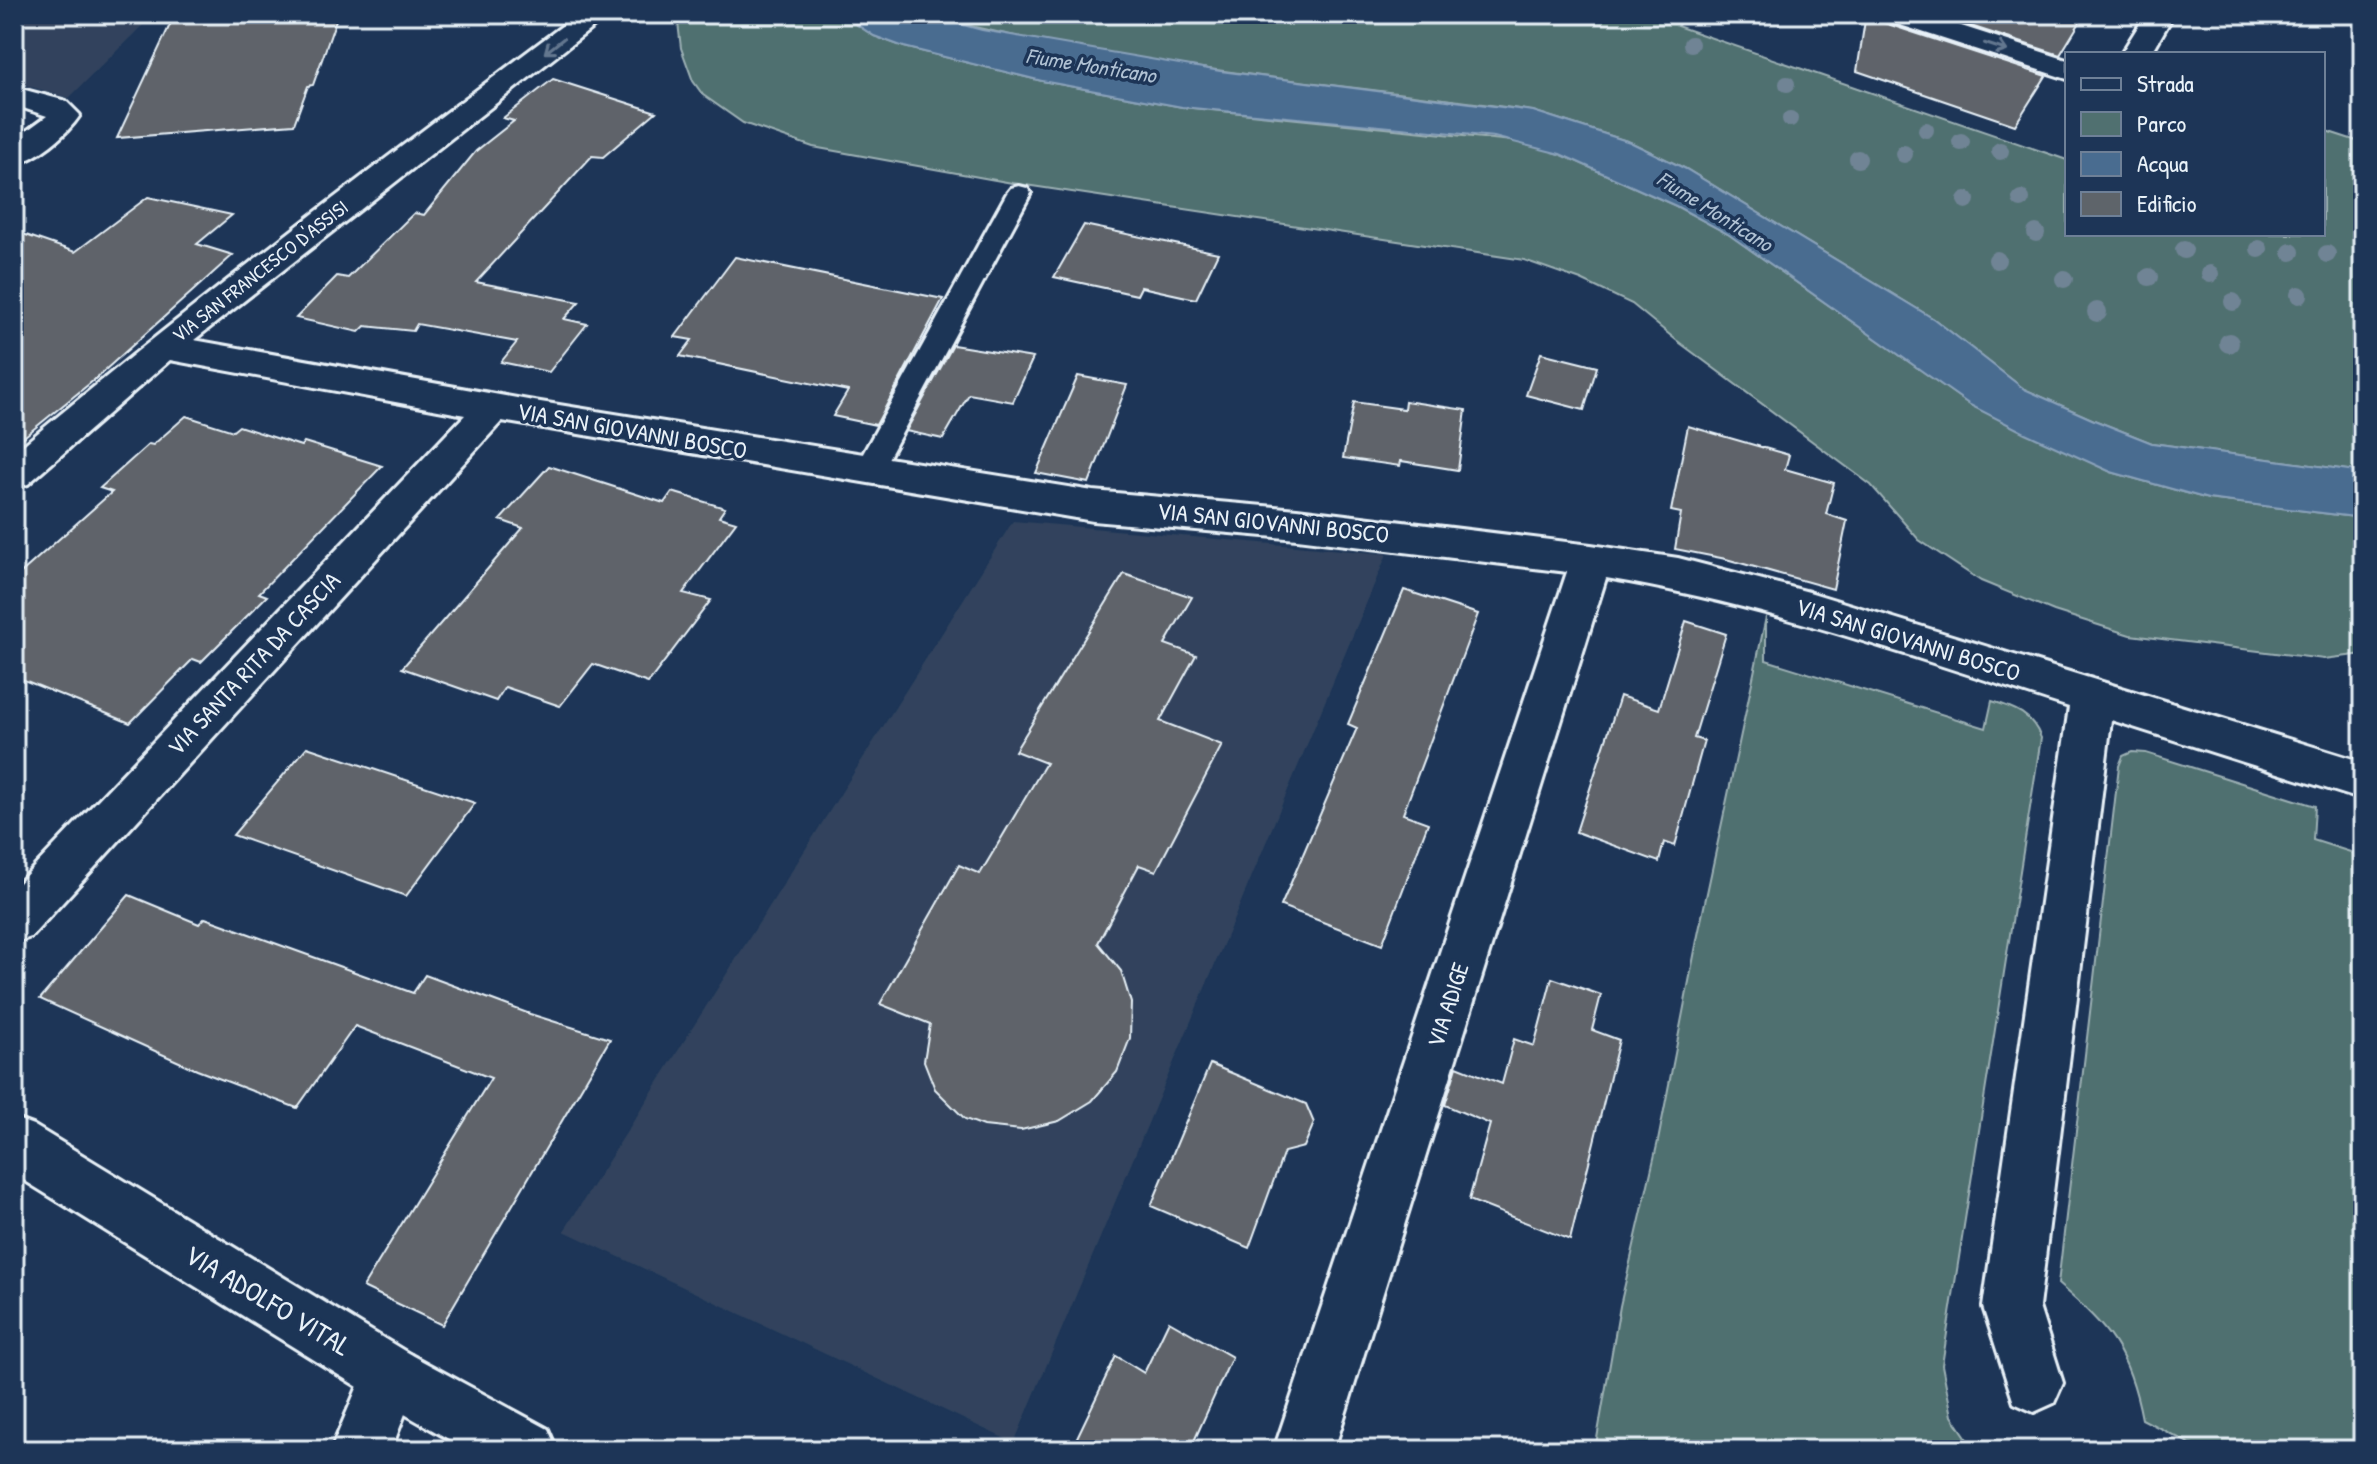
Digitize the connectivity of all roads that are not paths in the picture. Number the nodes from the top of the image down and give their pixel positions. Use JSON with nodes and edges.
{"nodes":[{"id":1,"x":596,"y":14,"type":"edge"},
{"id":2,"x":1895,"y":14,"type":"edge"},
{"id":3,"x":2160,"y":14,"type":"edge"},
{"id":4,"x":2137,"y":52,"type":"edge"},
{"id":5,"x":2065,"y":69,"type":"edge"},
{"id":6,"x":14,"y":96,"type":"edge"},
{"id":7,"x":14,"y":155,"type":"edge"},
{"id":8,"x":1019,"y":193,"type":"dead end"},
{"id":9,"x":163,"y":347,"type":"junction"},
{"id":10,"x":494,"y":407,"type":"junction"},
{"id":11,"x":868,"y":470,"type":"junction"},
{"id":12,"x":14,"y":474,"type":"edge"},
{"id":13,"x":1591,"y":560,"type":"junction"},
{"id":14,"x":2092,"y":698,"type":"junction"},
{"id":15,"x":2363,"y":781,"type":"edge"},
{"id":16,"x":14,"y":921,"type":"edge"},
{"id":17,"x":18,"y":1153,"type":"edge"},
{"id":18,"x":391,"y":1375,"type":"junction"},
{"id":19,"x":2034,"y":1383,"type":"dead end"},
{"id":20,"x":361,"y":1450,"type":"edge"},
{"id":21,"x":527,"y":1450,"type":"edge"},
{"id":22,"x":1304,"y":1450,"type":"edge"}],
"edges":[{"from":1,"to":9,"type":"street","name":"VIA SAN FRANCESCO D'ASSISI","one_way":true},
{"from":2,"to":5,"type":"street","one_way":true},
{"from":3,"to":4,"type":"street"},
{"from":6,"to":7,"type":"street"},
{"from":8,"to":11,"type":"lane"},
{"from":9,"to":10,"type":"street","name":"VIA SAN GIOVANNI BOSCO"},
{"from":9,"to":12,"type":"street","name":"VIA SAN FRANCESCO D'ASSISI"},
{"from":10,"to":11,"type":"street","name":"VIA SAN GIOVANNI BOSCO"},
{"from":10,"to":16,"type":"street","name":"VIA SANTA RITA DA CASCIA"},
{"from":11,"to":13,"type":"street","name":"VIA SAN GIOVANNI BOSCO"},
{"from":13,"to":14,"type":"street","name":"VIA SAN GIOVANNI BOSCO"},
{"from":13,"to":22,"type":"street","name":"VIA ADIGE"},
{"from":14,"to":15,"type":"street","name":"VIA SAN GIOVANNI BOSCO"},
{"from":14,"to":19,"type":"street"},
{"from":17,"to":18,"type":"street","name":"VIA ADOLFO VITAL"},
{"from":18,"to":20,"type":"street"},
{"from":18,"to":21,"type":"street","name":"VIA ADOLFO VITAL"}]}
